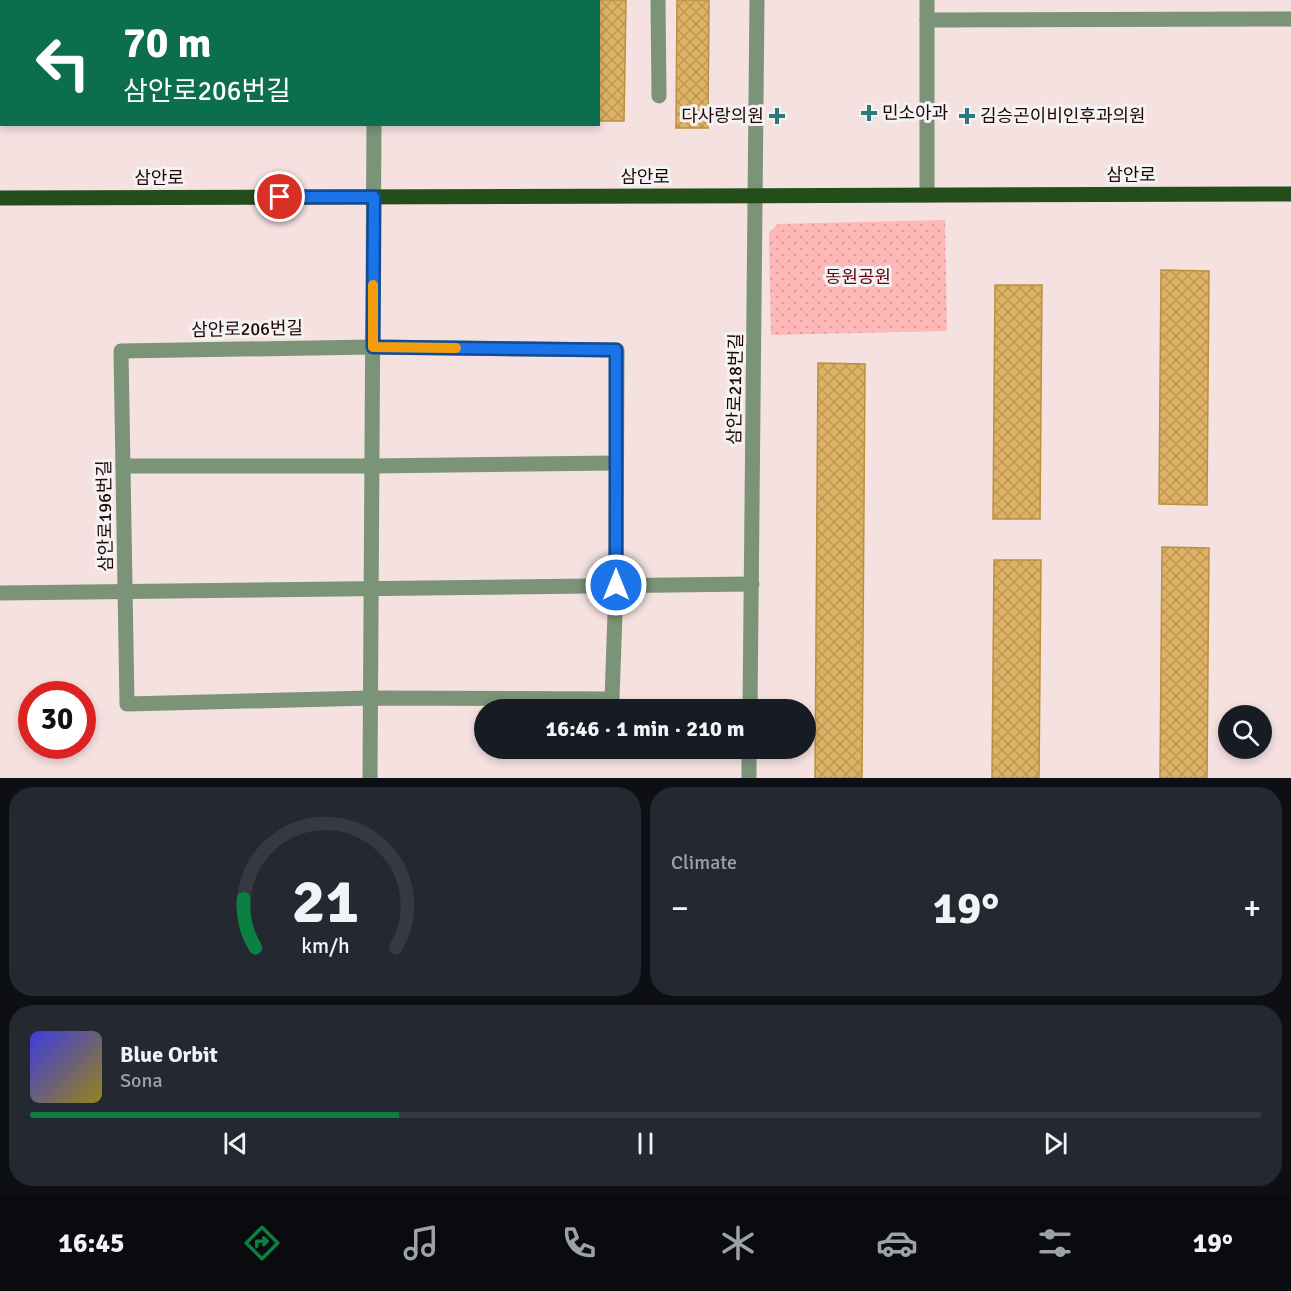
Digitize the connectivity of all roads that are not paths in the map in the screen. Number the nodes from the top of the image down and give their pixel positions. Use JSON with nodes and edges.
{"nodes":[{"id":1,"x":658,"y":0,"type":"edge"},
{"id":2,"x":757,"y":0,"type":"edge"},
{"id":3,"x":927,"y":0,"type":"edge"},
{"id":4,"x":1291,"y":19,"type":"edge"},
{"id":5,"x":927,"y":20,"type":"junction"},
{"id":6,"x":659,"y":96,"type":"dead end"},
{"id":7,"x":374,"y":126,"type":"edge"},
{"id":8,"x":1291,"y":194,"type":"edge"},
{"id":9,"x":927,"y":195,"type":"junction"},
{"id":10,"x":757,"y":196,"type":"junction"},
{"id":11,"x":374,"y":197,"type":"junction"},
{"id":12,"x":0,"y":198,"type":"edge"},
{"id":13,"x":373,"y":347,"type":"junction"},
{"id":14,"x":121,"y":351,"type":"joint"},
{"id":15,"x":615,"y":463,"type":"junction"},
{"id":16,"x":123,"y":466,"type":"junction"},
{"id":17,"x":372,"y":466,"type":"junction"},
{"id":18,"x":752,"y":584,"type":"junction"},
{"id":19,"x":616,"y":585,"type":"junction"},
{"id":20,"x":371,"y":590,"type":"junction"},
{"id":21,"x":126,"y":591,"type":"junction"},
{"id":22,"x":0,"y":593,"type":"edge"},
{"id":23,"x":370,"y":698,"type":"junction"},
{"id":24,"x":750,"y":699,"type":"edge"},
{"id":25,"x":749,"y":759,"type":"edge"},
{"id":26,"x":370,"y":778,"type":"edge"},
{"id":27,"x":749,"y":778,"type":"edge"}],
"edges":[{"from":1,"to":6,"type":"street"},
{"from":2,"to":10,"type":"street","name":"삼안로218번길"},
{"from":3,"to":5,"type":"street"},
{"from":4,"to":5,"type":"street"},
{"from":5,"to":9,"type":"street"},
{"from":7,"to":11,"type":"street"},
{"from":8,"to":9,"type":"main road","name":"삼안로"},
{"from":9,"to":10,"type":"main road","name":"삼안로"},
{"from":10,"to":11,"type":"main road","name":"삼안로"},
{"from":10,"to":18,"type":"street","name":"삼안로218번길"},
{"from":11,"to":12,"type":"main road","name":"삼안로"},
{"from":11,"to":13,"type":"street"},
{"from":13,"to":14,"type":"street","name":"삼안로206번길"},
{"from":13,"to":15,"type":"street","name":"삼안로206번길"},
{"from":13,"to":17,"type":"street"},
{"from":14,"to":16,"type":"street","name":"삼안로196번길"},
{"from":15,"to":17,"type":"street"},
{"from":15,"to":19,"type":"street"},
{"from":16,"to":17,"type":"street"},
{"from":16,"to":21,"type":"street","name":"삼안로196번길"},
{"from":17,"to":20,"type":"street"},
{"from":18,"to":19,"type":"street"},
{"from":18,"to":24,"type":"street","name":"삼안로218번길"},
{"from":19,"to":20,"type":"street"},
{"from":19,"to":23,"type":"street"},
{"from":20,"to":21,"type":"street"},
{"from":20,"to":23,"type":"street"},
{"from":21,"to":22,"type":"street","name":"삼안로196번길"},
{"from":21,"to":23,"type":"street"},
{"from":23,"to":26,"type":"street"},
{"from":25,"to":27,"type":"street"}]}
